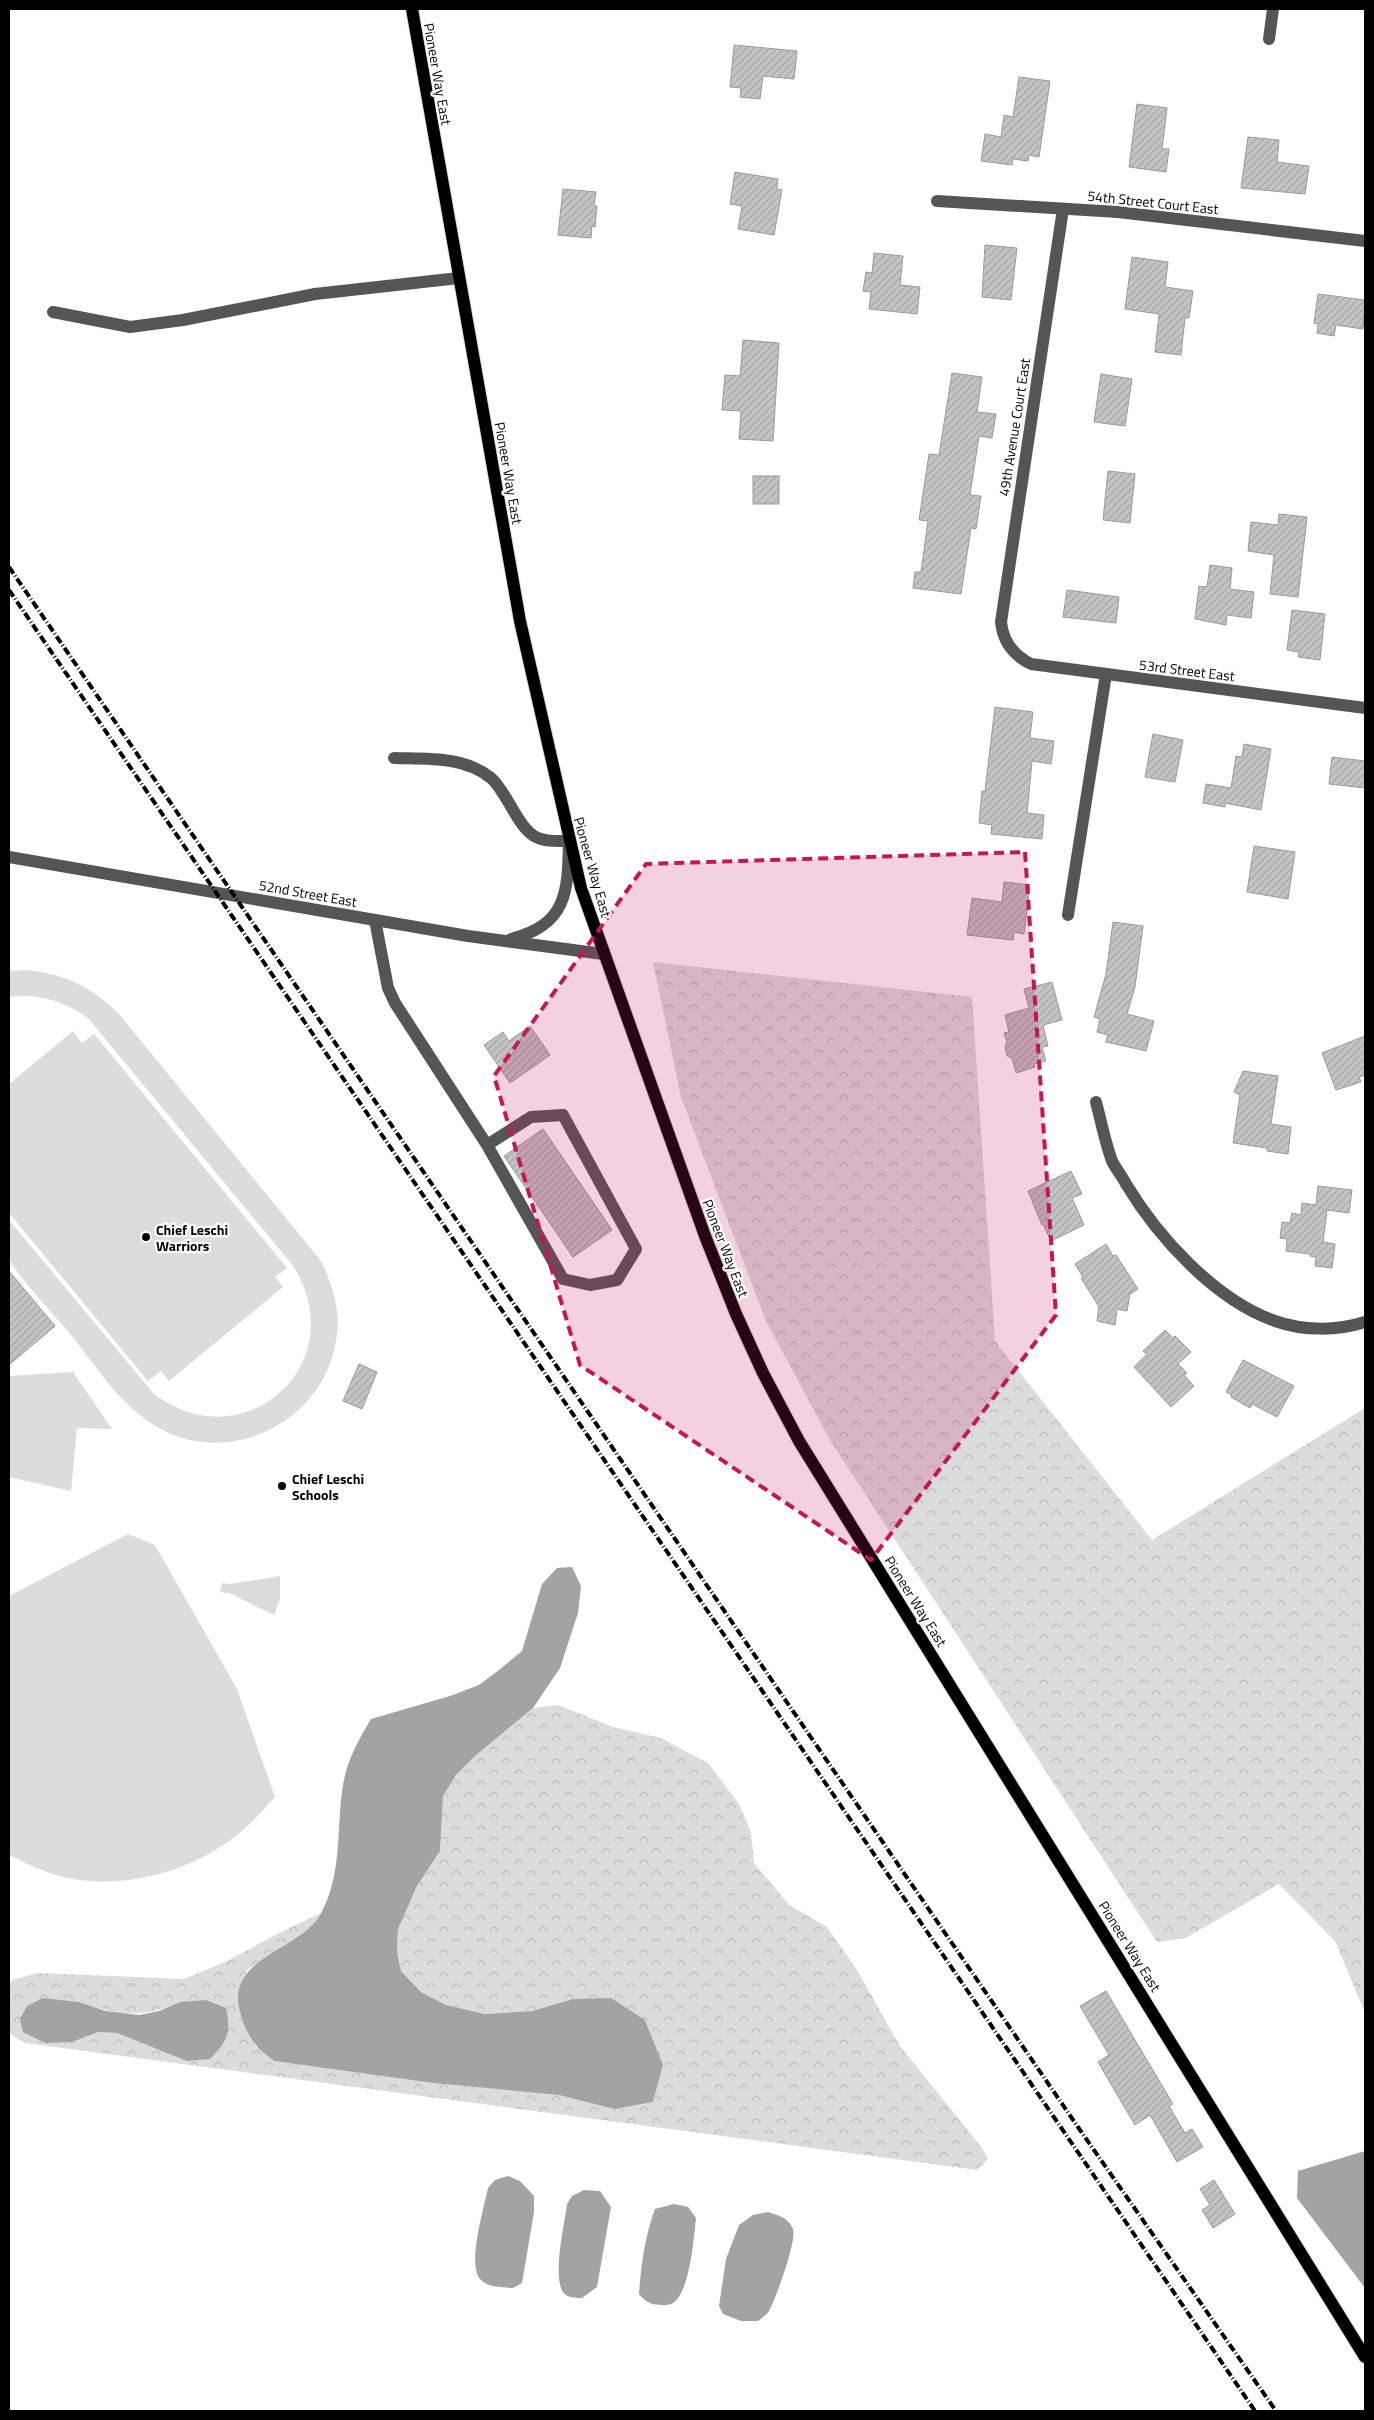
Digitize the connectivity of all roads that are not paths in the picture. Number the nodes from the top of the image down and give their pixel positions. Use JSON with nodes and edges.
{"nodes":[{"id":1,"x":412,"y":9,"type":"edge"},
{"id":2,"x":1273,"y":9,"type":"edge"},
{"id":3,"x":1269,"y":39,"type":"dead end"},
{"id":4,"x":936,"y":201,"type":"dead end"},
{"id":5,"x":1063,"y":209,"type":"junction"},
{"id":6,"x":1365,"y":241,"type":"edge"},
{"id":7,"x":459,"y":278,"type":"junction"},
{"id":8,"x":53,"y":312,"type":"dead end"},
{"id":9,"x":1010,"y":648,"type":"joint"},
{"id":10,"x":1106,"y":674,"type":"junction"},
{"id":11,"x":1365,"y":708,"type":"edge"},
{"id":12,"x":394,"y":758,"type":"dead end"},
{"id":13,"x":569,"y":841,"type":"junction"},
{"id":14,"x":9,"y":857,"type":"edge"},
{"id":15,"x":1068,"y":915,"type":"dead end"},
{"id":16,"x":375,"y":920,"type":"junction"},
{"id":17,"x":506,"y":940,"type":"junction"},
{"id":18,"x":603,"y":954,"type":"junction"},
{"id":19,"x":1096,"y":1102,"type":"dead end"},
{"id":20,"x":486,"y":1145,"type":"junction"},
{"id":21,"x":1365,"y":1322,"type":"edge"},
{"id":22,"x":1365,"y":2357,"type":"edge"}],
"edges":[{"from":1,"to":7,"type":"main road","name":"Pioneer Way East"},
{"from":2,"to":3,"type":"street"},
{"from":4,"to":5,"type":"street","name":"54th Street Court East"},
{"from":5,"to":6,"type":"street","name":"54th Street Court East"},
{"from":5,"to":9,"type":"street","name":"49th Avenue Court East"},
{"from":7,"to":8,"type":"street"},
{"from":7,"to":13,"type":"main road","name":"Pioneer Way East"},
{"from":9,"to":10,"type":"street","name":"53rd Street East"},
{"from":10,"to":11,"type":"street","name":"53rd Street East"},
{"from":10,"to":15,"type":"street"},
{"from":12,"to":13,"type":"street"},
{"from":13,"to":17,"type":"street"},
{"from":13,"to":18,"type":"main road","name":"Pioneer Way East"},
{"from":14,"to":16,"type":"street","name":"52nd Street East"},
{"from":16,"to":17,"type":"street","name":"52nd Street East"},
{"from":16,"to":20,"type":"street"},
{"from":17,"to":18,"type":"street","name":"52nd Street East"},
{"from":18,"to":22,"type":"main road","name":"Pioneer Way East"},
{"from":19,"to":21,"type":"street"},
{"from":20,"to":20,"type":"street"}]}
